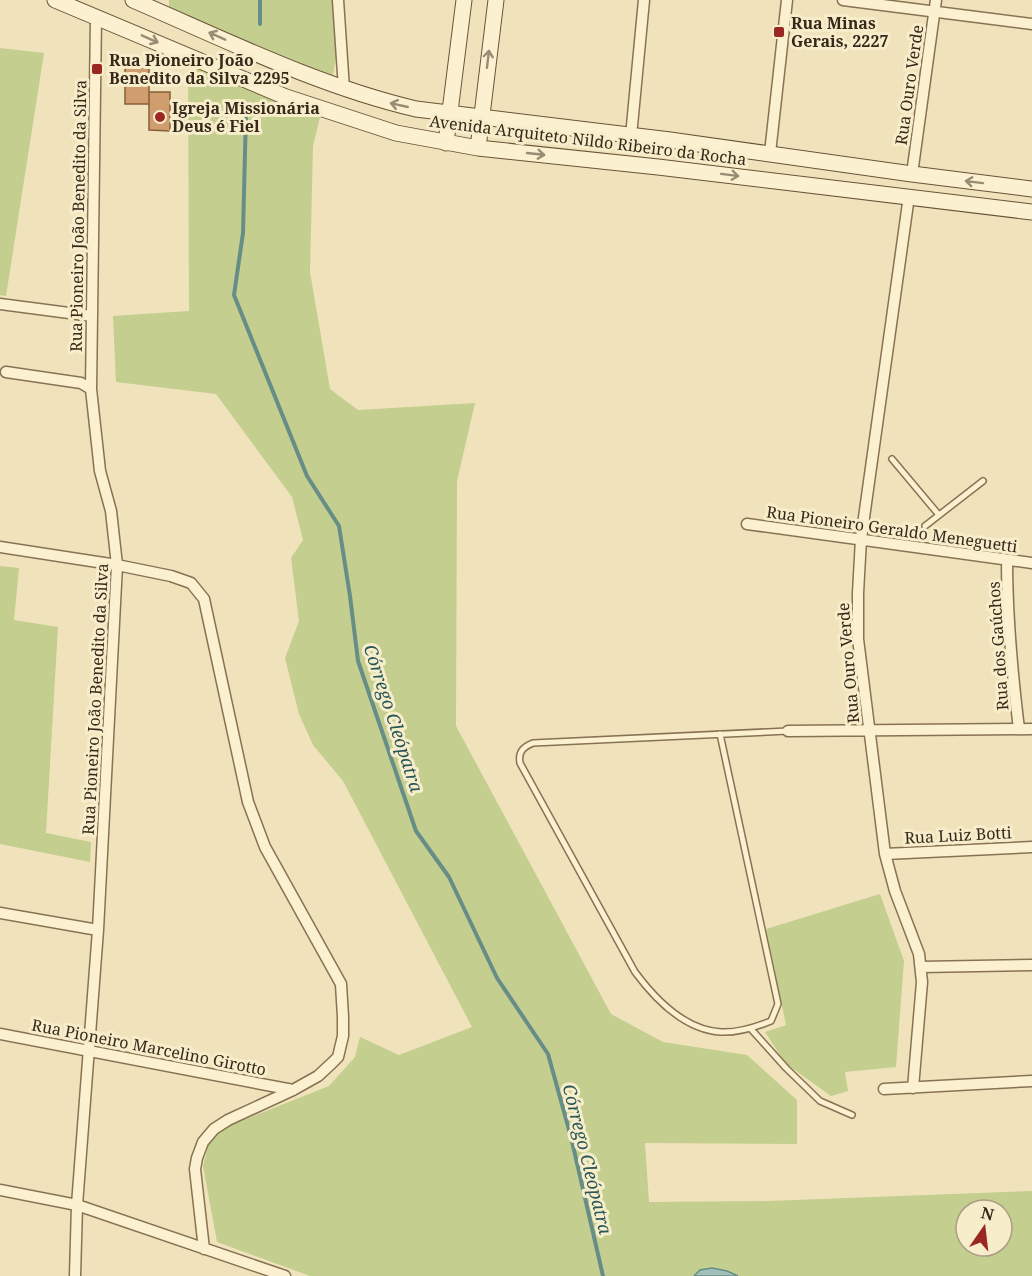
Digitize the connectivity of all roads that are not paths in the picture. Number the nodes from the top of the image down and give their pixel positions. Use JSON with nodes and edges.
{"nodes":[{"id":1,"x":55,"y":0,"type":"edge"},
{"id":2,"x":99,"y":0,"type":"edge"},
{"id":3,"x":133,"y":0,"type":"edge"},
{"id":4,"x":338,"y":0,"type":"edge"},
{"id":5,"x":464,"y":0,"type":"edge"},
{"id":6,"x":496,"y":0,"type":"edge"},
{"id":7,"x":644,"y":0,"type":"edge"},
{"id":8,"x":787,"y":0,"type":"edge"},
{"id":9,"x":843,"y":0,"type":"edge"},
{"id":10,"x":936,"y":0,"type":"edge"},
{"id":11,"x":934,"y":12,"type":"junction"},
{"id":12,"x":96,"y":16,"type":"junction"},
{"id":13,"x":1032,"y":24,"type":"edge"},
{"id":14,"x":344,"y":89,"type":"junction"},
{"id":15,"x":448,"y":113,"type":"junction"},
{"id":16,"x":481,"y":117,"type":"junction"},
{"id":17,"x":631,"y":136,"type":"junction"},
{"id":18,"x":446,"y":143,"type":"junction"},
{"id":19,"x":478,"y":148,"type":"junction"},
{"id":20,"x":770,"y":153,"type":"junction"},
{"id":21,"x":912,"y":174,"type":"junction"},
{"id":22,"x":1032,"y":189,"type":"edge"},
{"id":23,"x":909,"y":196,"type":"junction"},
{"id":24,"x":1032,"y":212,"type":"edge"},
{"id":25,"x":0,"y":304,"type":"edge"},
{"id":26,"x":92,"y":316,"type":"junction"},
{"id":27,"x":6,"y":372,"type":"dead end"},
{"id":28,"x":91,"y":389,"type":"junction"},
{"id":29,"x":892,"y":459,"type":"dead end"},
{"id":30,"x":983,"y":481,"type":"dead end"},
{"id":31,"x":939,"y":515,"type":"junction"},
{"id":32,"x":747,"y":524,"type":"dead end"},
{"id":33,"x":926,"y":526,"type":"dead end"},
{"id":34,"x":861,"y":539,"type":"junction"},
{"id":35,"x":0,"y":547,"type":"edge"},
{"id":36,"x":1007,"y":560,"type":"junction"},
{"id":37,"x":1032,"y":563,"type":"edge"},
{"id":38,"x":117,"y":565,"type":"junction"},
{"id":39,"x":1019,"y":729,"type":"junction"},
{"id":40,"x":1032,"y":729,"type":"edge"},
{"id":41,"x":869,"y":730,"type":"junction"},
{"id":42,"x":788,"y":731,"type":"joint"},
{"id":43,"x":720,"y":734,"type":"junction"},
{"id":44,"x":1032,"y":847,"type":"edge"},
{"id":45,"x":885,"y":854,"type":"junction"},
{"id":46,"x":0,"y":913,"type":"edge"},
{"id":47,"x":98,"y":930,"type":"junction"},
{"id":48,"x":1032,"y":965,"type":"edge"},
{"id":49,"x":921,"y":967,"type":"junction"},
{"id":50,"x":751,"y":1029,"type":"junction"},
{"id":51,"x":0,"y":1035,"type":"edge"},
{"id":52,"x":89,"y":1050,"type":"junction"},
{"id":53,"x":1032,"y":1081,"type":"edge"},
{"id":54,"x":914,"y":1088,"type":"junction"},
{"id":55,"x":884,"y":1089,"type":"dead end"},
{"id":56,"x":293,"y":1090,"type":"junction"},
{"id":57,"x":852,"y":1115,"type":"dead end"},
{"id":58,"x":0,"y":1190,"type":"edge"},
{"id":59,"x":77,"y":1205,"type":"junction"},
{"id":60,"x":204,"y":1249,"type":"junction"},
{"id":61,"x":75,"y":1276,"type":"edge"},
{"id":62,"x":285,"y":1276,"type":"edge"}],
"edges":[{"from":1,"to":12,"type":"main road","name":"Avenida Arquiteto Nildo Ribeiro da Rocha"},
{"from":2,"to":12,"type":"main road"},
{"from":14,"to":3,"type":"main road","name":"Avenida Arquiteto Nildo Ribeiro da Rocha","one_way":true},
{"from":4,"to":14,"type":"street"},
{"from":5,"to":15,"type":"main road"},
{"from":16,"to":6,"type":"main road","one_way":true},
{"from":7,"to":17,"type":"street"},
{"from":8,"to":20,"type":"street"},
{"from":9,"to":11,"type":"street"},
{"from":10,"to":11,"type":"street","name":"Rua Ouro Verde"},
{"from":11,"to":13,"type":"street"},
{"from":11,"to":21,"type":"street","name":"Rua Ouro Verde"},
{"from":12,"to":18,"type":"main road","name":"Avenida Arquiteto Nildo Ribeiro da Rocha","one_way":true},
{"from":12,"to":26,"type":"street","name":"Rua Pioneiro João Benedito da Silva"},
{"from":15,"to":14,"type":"main road","name":"Avenida Arquiteto Nildo Ribeiro da Rocha","one_way":true},
{"from":15,"to":16,"type":"main road","name":"Avenida Arquiteto Nildo Ribeiro da Rocha"},
{"from":15,"to":18,"type":"main road"},
{"from":16,"to":17,"type":"main road","name":"Avenida Arquiteto Nildo Ribeiro da Rocha"},
{"from":16,"to":19,"type":"main road"},
{"from":17,"to":20,"type":"main road","name":"Avenida Arquiteto Nildo Ribeiro da Rocha"},
{"from":18,"to":19,"type":"main road","name":"Avenida Arquiteto Nildo Ribeiro da Rocha"},
{"from":19,"to":23,"type":"main road","name":"Avenida Arquiteto Nildo Ribeiro da Rocha","one_way":true},
{"from":20,"to":21,"type":"main road","name":"Avenida Arquiteto Nildo Ribeiro da Rocha"},
{"from":22,"to":21,"type":"main road","name":"Avenida Arquiteto Nildo Ribeiro da Rocha","one_way":true},
{"from":23,"to":24,"type":"main road","name":"Avenida Arquiteto Nildo Ribeiro da Rocha"},
{"from":23,"to":34,"type":"street","name":"Rua Ouro Verde"},
{"from":25,"to":26,"type":"street"},
{"from":26,"to":28,"type":"street","name":"Rua Pioneiro João Benedito da Silva"},
{"from":27,"to":28,"type":"street"},
{"from":28,"to":38,"type":"street","name":"Rua Pioneiro João Benedito da Silva"},
{"from":29,"to":31,"type":"lane"},
{"from":30,"to":31,"type":"lane"},
{"from":31,"to":33,"type":"lane"},
{"from":32,"to":34,"type":"street","name":"Rua Pioneiro Geraldo Meneguetti"},
{"from":34,"to":36,"type":"street","name":"Rua Pioneiro Geraldo Meneguetti"},
{"from":34,"to":41,"type":"street","name":"Rua Ouro Verde"},
{"from":35,"to":38,"type":"street"},
{"from":36,"to":37,"type":"street","name":"Rua Pioneiro Geraldo Meneguetti"},
{"from":36,"to":39,"type":"street","name":"Rua dos Gaúchos"},
{"from":38,"to":47,"type":"street","name":"Rua Pioneiro João Benedito da Silva"},
{"from":38,"to":56,"type":"street"},
{"from":39,"to":40,"type":"street"},
{"from":39,"to":41,"type":"street"},
{"from":41,"to":42,"type":"street"},
{"from":41,"to":45,"type":"street","name":"Rua Ouro Verde"},
{"from":42,"to":43,"type":"lane"},
{"from":43,"to":50,"type":"lane"},
{"from":43,"to":50,"type":"lane"},
{"from":44,"to":45,"type":"street","name":"Rua Luiz Botti"},
{"from":45,"to":49,"type":"street","name":"Rua Ouro Verde"},
{"from":46,"to":47,"type":"street"},
{"from":47,"to":52,"type":"street","name":"Rua Pioneiro João Benedito da Silva"},
{"from":48,"to":49,"type":"street"},
{"from":49,"to":54,"type":"street","name":"Rua Ouro Verde"},
{"from":50,"to":57,"type":"lane"},
{"from":51,"to":52,"type":"street","name":"Rua Pioneiro Marcelino Girotto"},
{"from":52,"to":56,"type":"street","name":"Rua Pioneiro Marcelino Girotto"},
{"from":52,"to":59,"type":"street","name":"Rua Pioneiro João Benedito da Silva"},
{"from":53,"to":54,"type":"street"},
{"from":54,"to":55,"type":"street"},
{"from":56,"to":60,"type":"street"},
{"from":58,"to":59,"type":"street"},
{"from":59,"to":60,"type":"street"},
{"from":59,"to":61,"type":"street","name":"Rua Pioneiro João Benedito da Silva"},
{"from":60,"to":62,"type":"street"}]}
